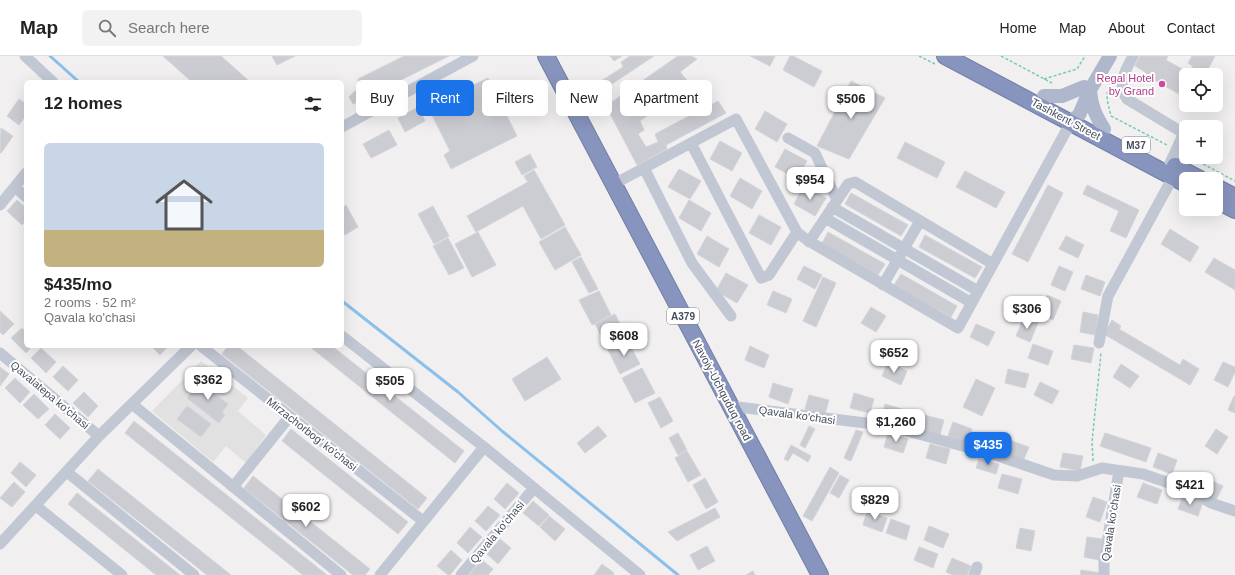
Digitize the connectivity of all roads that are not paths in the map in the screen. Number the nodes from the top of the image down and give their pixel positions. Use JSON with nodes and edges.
{"nodes":[{"id":1,"x":25,"y":56,"type":"edge"},
{"id":2,"x":473,"y":56,"type":"edge"},
{"id":3,"x":546,"y":56,"type":"edge"},
{"id":4,"x":945,"y":56,"type":"edge"},
{"id":5,"x":967,"y":56,"type":"edge"},
{"id":6,"x":1102,"y":56,"type":"edge"},
{"id":7,"x":1110,"y":56,"type":"edge"},
{"id":8,"x":1133,"y":56,"type":"edge"},
{"id":9,"x":50,"y":80,"type":"edge"},
{"id":10,"x":1087,"y":88,"type":"junction"},
{"id":11,"x":1048,"y":90,"type":"junction"},
{"id":12,"x":1074,"y":116,"type":"junction"},
{"id":13,"x":344,"y":126,"type":"edge"},
{"id":14,"x":1104,"y":129,"type":"junction"},
{"id":15,"x":788,"y":138,"type":"dead end"},
{"id":16,"x":691,"y":143,"type":"junction"},
{"id":17,"x":644,"y":168,"type":"junction"},
{"id":18,"x":1176,"y":175,"type":"edge"},
{"id":19,"x":24,"y":176,"type":"edge"},
{"id":20,"x":614,"y":184,"type":"junction"},
{"id":21,"x":15,"y":187,"type":"junction"},
{"id":22,"x":1223,"y":191,"type":"edge"},
{"id":23,"x":24,"y":195,"type":"edge"},
{"id":24,"x":1235,"y":197,"type":"edge"},
{"id":25,"x":835,"y":204,"type":"junction"},
{"id":26,"x":1223,"y":204,"type":"edge"},
{"id":27,"x":0,"y":205,"type":"edge"},
{"id":28,"x":1235,"y":210,"type":"edge"},
{"id":29,"x":825,"y":218,"type":"junction"},
{"id":30,"x":920,"y":221,"type":"junction"},
{"id":31,"x":797,"y":232,"type":"junction"},
{"id":32,"x":809,"y":242,"type":"junction"},
{"id":33,"x":904,"y":249,"type":"junction"},
{"id":34,"x":898,"y":260,"type":"junction"},
{"id":35,"x":994,"y":264,"type":"junction"},
{"id":36,"x":883,"y":285,"type":"junction"},
{"id":37,"x":978,"y":291,"type":"junction"},
{"id":38,"x":972,"y":303,"type":"junction"},
{"id":39,"x":731,"y":316,"type":"dead end"},
{"id":40,"x":344,"y":338,"type":"edge"},
{"id":41,"x":1099,"y":343,"type":"road end"},
{"id":42,"x":185,"y":348,"type":"edge"},
{"id":43,"x":204,"y":348,"type":"edge"},
{"id":44,"x":0,"y":353,"type":"edge"},
{"id":45,"x":132,"y":404,"type":"junction"},
{"id":46,"x":730,"y":406,"type":"junction"},
{"id":47,"x":290,"y":416,"type":"junction"},
{"id":48,"x":99,"y":436,"type":"junction"},
{"id":49,"x":484,"y":447,"type":"junction"},
{"id":50,"x":1119,"y":471,"type":"junction"},
{"id":51,"x":67,"y":472,"type":"junction"},
{"id":52,"x":233,"y":487,"type":"junction"},
{"id":53,"x":534,"y":488,"type":"junction"},
{"id":54,"x":36,"y":506,"type":"junction"},
{"id":55,"x":1235,"y":511,"type":"edge"},
{"id":56,"x":423,"y":521,"type":"junction"},
{"id":57,"x":0,"y":544,"type":"edge"},
{"id":58,"x":633,"y":573,"type":"edge"},
{"id":59,"x":122,"y":575,"type":"edge"},
{"id":60,"x":194,"y":575,"type":"edge"},
{"id":61,"x":341,"y":575,"type":"edge"},
{"id":62,"x":380,"y":575,"type":"edge"},
{"id":63,"x":461,"y":575,"type":"edge"},
{"id":64,"x":820,"y":575,"type":"edge"},
{"id":65,"x":1104,"y":575,"type":"edge"}],
"edges":[{"from":1,"to":9,"type":"street"},
{"from":2,"to":13,"type":"street"},
{"from":3,"to":20,"type":"highway","name":"Navoiy-Uchquduq road","number":"A379"},
{"from":4,"to":12,"type":"highway","name":"Tashkent Street","number":"M37"},
{"from":5,"to":11,"type":"highway","name":"Tashkent Street","number":"M37"},
{"from":6,"to":10,"type":"main road"},
{"from":7,"to":10,"type":"main road"},
{"from":8,"to":18,"type":"street"},
{"from":10,"to":11,"type":"main road"},
{"from":10,"to":12,"type":"main road"},
{"from":10,"to":14,"type":"main road"},
{"from":11,"to":12,"type":"highway","name":"Tashkent Street","number":"M37"},
{"from":12,"to":14,"type":"highway","name":"Tashkent Street","number":"M37"},
{"from":12,"to":18,"type":"highway","name":"Tashkent Street","number":"M37"},
{"from":12,"to":35,"type":"street"},
{"from":14,"to":18,"type":"highway","name":"Tashkent Street","number":"M37"},
{"from":15,"to":25,"type":"street"},
{"from":16,"to":17,"type":"street"},
{"from":16,"to":31,"type":"street"},
{"from":16,"to":31,"type":"street"},
{"from":17,"to":20,"type":"street"},
{"from":17,"to":39,"type":"street"},
{"from":18,"to":41,"type":"street"},
{"from":19,"to":21,"type":"street"},
{"from":20,"to":46,"type":"highway","name":"Navoiy-Uchquduq road","number":"A379"},
{"from":21,"to":23,"type":"street"},
{"from":21,"to":27,"type":"street"},
{"from":22,"to":24,"type":"highway"},
{"from":25,"to":29,"type":"street"},
{"from":25,"to":30,"type":"street"},
{"from":25,"to":33,"type":"street"},
{"from":26,"to":28,"type":"highway"},
{"from":29,"to":32,"type":"street"},
{"from":29,"to":34,"type":"street"},
{"from":30,"to":33,"type":"street"},
{"from":30,"to":35,"type":"street"},
{"from":31,"to":32,"type":"street"},
{"from":32,"to":36,"type":"street"},
{"from":33,"to":34,"type":"street"},
{"from":33,"to":37,"type":"street"},
{"from":34,"to":36,"type":"street"},
{"from":34,"to":38,"type":"street"},
{"from":35,"to":37,"type":"street"},
{"from":36,"to":38,"type":"street"},
{"from":37,"to":38,"type":"street"},
{"from":40,"to":49,"type":"street"},
{"from":42,"to":45,"type":"street"},
{"from":43,"to":47,"type":"street","name":"Mirzachorbog' ko'chasi"},
{"from":44,"to":48,"type":"street","name":"Qavalatepa ko'chasi"},
{"from":45,"to":48,"type":"street"},
{"from":45,"to":52,"type":"street"},
{"from":46,"to":50,"type":"street","name":"Qavala ko'chasi"},
{"from":46,"to":64,"type":"highway","name":"Navoiy-Uchquduq road","number":"A379"},
{"from":47,"to":52,"type":"street"},
{"from":47,"to":56,"type":"street","name":"Mirzachorbog' ko'chasi"},
{"from":48,"to":51,"type":"street"},
{"from":49,"to":53,"type":"street"},
{"from":49,"to":56,"type":"street"},
{"from":50,"to":55,"type":"street","name":"Qavala ko'chasi"},
{"from":50,"to":65,"type":"street","name":"Qavala ko'chasi"},
{"from":51,"to":54,"type":"street"},
{"from":51,"to":60,"type":"street"},
{"from":52,"to":61,"type":"street"},
{"from":53,"to":58,"type":"street"},
{"from":53,"to":63,"type":"street","name":"Qavala ko'chasi"},
{"from":54,"to":57,"type":"street"},
{"from":54,"to":59,"type":"street"},
{"from":56,"to":62,"type":"street"}]}
